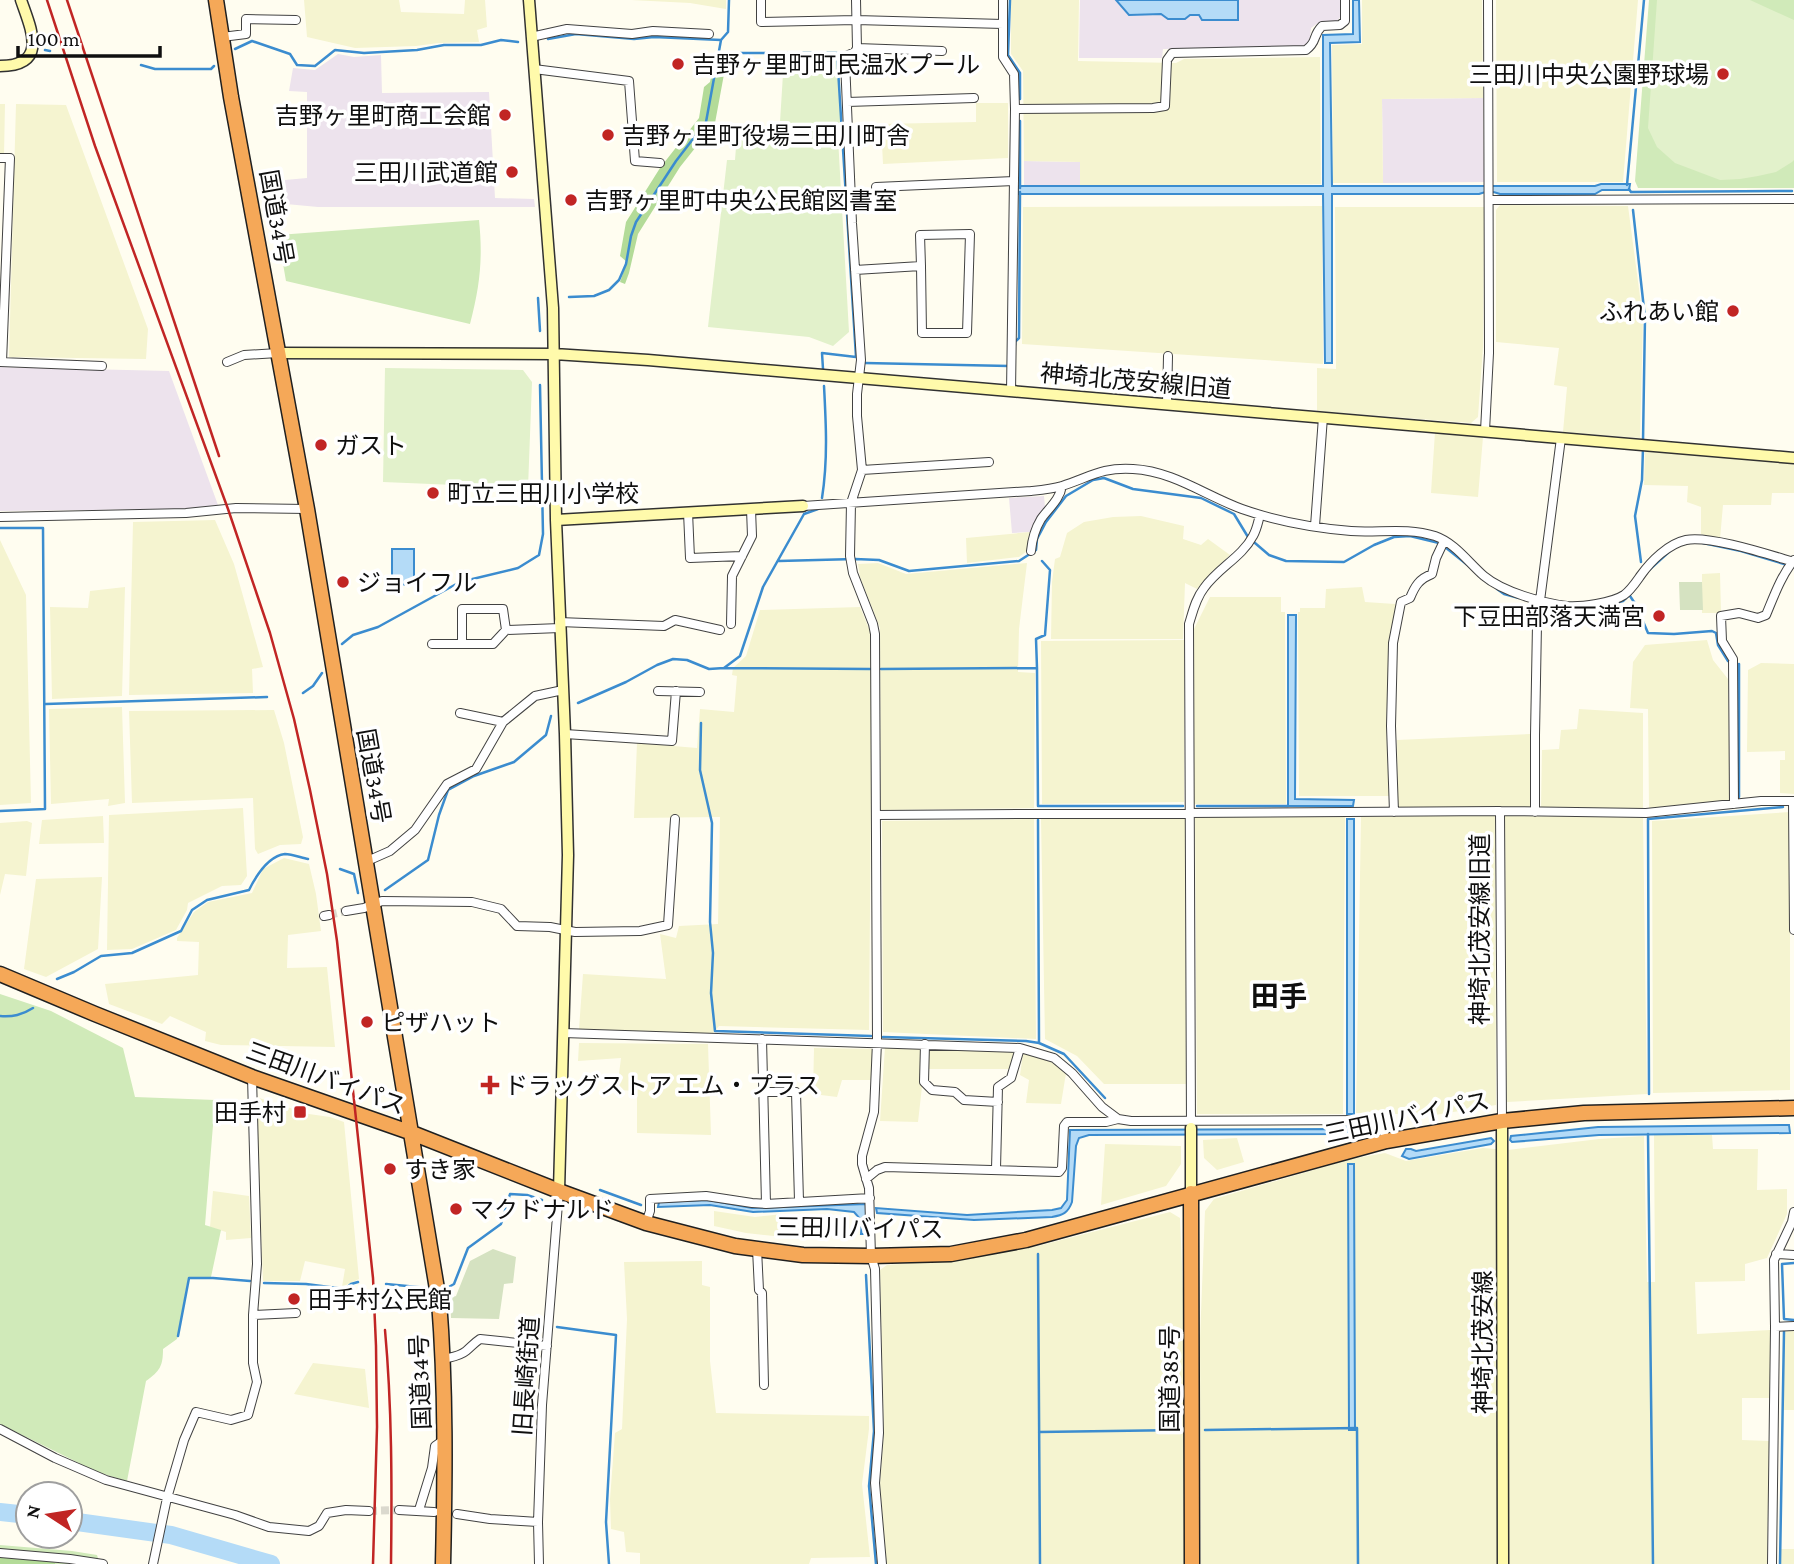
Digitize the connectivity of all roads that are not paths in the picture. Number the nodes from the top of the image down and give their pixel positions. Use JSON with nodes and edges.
{"nodes":[{"id":1,"x":22,"y":0,"type":"edge"},
{"id":2,"x":216,"y":0,"type":"edge"},
{"id":3,"x":529,"y":0,"type":"edge"},
{"id":4,"x":761,"y":0,"type":"edge"},
{"id":5,"x":856,"y":0,"type":"edge"},
{"id":6,"x":1003,"y":0,"type":"edge"},
{"id":7,"x":1345,"y":0,"type":"edge"},
{"id":8,"x":1488,"y":0,"type":"edge"},
{"id":9,"x":296,"y":20,"type":"dead end"},
{"id":10,"x":856,"y":20,"type":"junction"},
{"id":11,"x":1003,"y":24,"type":"junction"},
{"id":12,"x":709,"y":34,"type":"dead end"},
{"id":13,"x":222,"y":37,"type":"junction"},
{"id":14,"x":531,"y":37,"type":"junction"},
{"id":15,"x":857,"y":48,"type":"junction"},
{"id":16,"x":942,"y":51,"type":"dead end"},
{"id":17,"x":0,"y":66,"type":"edge"},
{"id":18,"x":534,"y":69,"type":"junction"},
{"id":19,"x":974,"y":98,"type":"dead end"},
{"id":20,"x":847,"y":102,"type":"junction"},
{"id":21,"x":1015,"y":108,"type":"junction"},
{"id":22,"x":0,"y":158,"type":"edge"},
{"id":23,"x":660,"y":163,"type":"dead end"},
{"id":24,"x":1014,"y":181,"type":"junction"},
{"id":25,"x":876,"y":187,"type":"dead end"},
{"id":26,"x":1489,"y":193,"type":"junction"},
{"id":27,"x":1794,"y":199,"type":"edge"},
{"id":28,"x":921,"y":265,"type":"junction"},
{"id":29,"x":855,"y":270,"type":"junction"},
{"id":30,"x":278,"y":353,"type":"junction"},
{"id":31,"x":554,"y":354,"type":"junction"},
{"id":32,"x":1168,"y":356,"type":"dead end"},
{"id":33,"x":1,"y":362,"type":"edge"},
{"id":34,"x":227,"y":362,"type":"dead end"},
{"id":35,"x":102,"y":366,"type":"dead end"},
{"id":36,"x":860,"y":379,"type":"junction"},
{"id":37,"x":1012,"y":392,"type":"junction"},
{"id":38,"x":1167,"y":404,"type":"junction"},
{"id":39,"x":1323,"y":417,"type":"junction"},
{"id":40,"x":1485,"y":431,"type":"junction"},
{"id":41,"x":1562,"y":438,"type":"junction"},
{"id":42,"x":1794,"y":458,"type":"edge"},
{"id":43,"x":989,"y":462,"type":"dead end"},
{"id":44,"x":862,"y":470,"type":"junction"},
{"id":45,"x":1062,"y":486,"type":"junction"},
{"id":46,"x":851,"y":503,"type":"junction"},
{"id":47,"x":803,"y":506,"type":"joint"},
{"id":48,"x":307,"y":509,"type":"junction"},
{"id":49,"x":751,"y":509,"type":"junction"},
{"id":50,"x":688,"y":512,"type":"junction"},
{"id":51,"x":1261,"y":515,"type":"junction"},
{"id":52,"x":0,"y":517,"type":"edge"},
{"id":53,"x":556,"y":520,"type":"junction"},
{"id":54,"x":1315,"y":526,"type":"junction"},
{"id":55,"x":1442,"y":543,"type":"junction"},
{"id":56,"x":1031,"y":551,"type":"dead end"},
{"id":57,"x":742,"y":556,"type":"junction"},
{"id":58,"x":1791,"y":564,"type":"edge"},
{"id":59,"x":1540,"y":603,"type":"junction"},
{"id":60,"x":731,"y":624,"type":"dead end"},
{"id":61,"x":560,"y":625,"type":"junction"},
{"id":62,"x":506,"y":630,"type":"junction"},
{"id":63,"x":720,"y":630,"type":"dead end"},
{"id":64,"x":432,"y":644,"type":"dead end"},
{"id":65,"x":463,"y":644,"type":"junction"},
{"id":66,"x":563,"y":690,"type":"junction"},
{"id":67,"x":658,"y":691,"type":"dead end"},
{"id":68,"x":676,"y":691,"type":"junction"},
{"id":69,"x":700,"y":692,"type":"dead end"},
{"id":70,"x":460,"y":713,"type":"dead end"},
{"id":71,"x":503,"y":722,"type":"junction"},
{"id":72,"x":565,"y":734,"type":"junction"},
{"id":73,"x":1793,"y":801,"type":"edge"},
{"id":74,"x":1734,"y":804,"type":"junction"},
{"id":75,"x":1500,"y":811,"type":"junction"},
{"id":76,"x":1535,"y":811,"type":"junction"},
{"id":77,"x":1394,"y":812,"type":"junction"},
{"id":78,"x":1190,"y":813,"type":"junction"},
{"id":79,"x":876,"y":815,"type":"junction"},
{"id":80,"x":675,"y":819,"type":"dead end"},
{"id":81,"x":365,"y":862,"type":"junction"},
{"id":82,"x":372,"y":904,"type":"junction"},
{"id":83,"x":346,"y":911,"type":"tunnel mouth"},
{"id":84,"x":1794,"y":930,"type":"edge"},
{"id":85,"x":566,"y":931,"type":"junction"},
{"id":86,"x":0,"y":974,"type":"edge"},
{"id":87,"x":563,"y":1033,"type":"junction"},
{"id":88,"x":762,"y":1039,"type":"junction"},
{"id":89,"x":877,"y":1042,"type":"junction"},
{"id":90,"x":925,"y":1044,"type":"junction"},
{"id":91,"x":1020,"y":1048,"type":"junction"},
{"id":92,"x":252,"y":1077,"type":"junction"},
{"id":93,"x":763,"y":1092,"type":"junction"},
{"id":94,"x":998,"y":1101,"type":"junction"},
{"id":95,"x":1794,"y":1108,"type":"edge"},
{"id":96,"x":1794,"y":1115,"type":"edge"},
{"id":97,"x":1118,"y":1119,"type":"junction"},
{"id":98,"x":1502,"y":1121,"type":"junction"},
{"id":99,"x":1191,"y":1128,"type":"junction"},
{"id":100,"x":412,"y":1133,"type":"junction"},
{"id":101,"x":1386,"y":1141,"type":"junction"},
{"id":102,"x":996,"y":1169,"type":"junction"},
{"id":103,"x":866,"y":1179,"type":"junction"},
{"id":104,"x":559,"y":1191,"type":"junction"},
{"id":105,"x":1191,"y":1193,"type":"junction"},
{"id":106,"x":870,"y":1198,"type":"junction"},
{"id":107,"x":799,"y":1201,"type":"junction"},
{"id":108,"x":765,"y":1204,"type":"junction"},
{"id":109,"x":1794,"y":1212,"type":"edge"},
{"id":110,"x":646,"y":1223,"type":"junction"},
{"id":111,"x":757,"y":1249,"type":"junction"},
{"id":112,"x":1776,"y":1255,"type":"junction"},
{"id":113,"x":1794,"y":1255,"type":"edge"},
{"id":114,"x":871,"y":1256,"type":"junction"},
{"id":115,"x":296,"y":1313,"type":"dead end"},
{"id":116,"x":253,"y":1315,"type":"junction"},
{"id":117,"x":1794,"y":1326,"type":"edge"},
{"id":118,"x":1775,"y":1327,"type":"junction"},
{"id":119,"x":547,"y":1346,"type":"junction"},
{"id":120,"x":444,"y":1359,"type":"junction"},
{"id":121,"x":764,"y":1385,"type":"dead end"},
{"id":122,"x":0,"y":1429,"type":"edge"},
{"id":123,"x":445,"y":1439,"type":"junction"},
{"id":124,"x":167,"y":1498,"type":"junction"},
{"id":125,"x":399,"y":1510,"type":"tunnel mouth"},
{"id":126,"x":419,"y":1510,"type":"junction"},
{"id":127,"x":369,"y":1511,"type":"tunnel mouth"},
{"id":128,"x":434,"y":1512,"type":"dead end"},
{"id":129,"x":457,"y":1514,"type":"dead end"},
{"id":130,"x":538,"y":1522,"type":"junction"},
{"id":131,"x":0,"y":1553,"type":"edge"},
{"id":132,"x":103,"y":1564,"type":"edge"},
{"id":133,"x":153,"y":1564,"type":"edge"},
{"id":134,"x":443,"y":1564,"type":"edge"},
{"id":135,"x":539,"y":1564,"type":"edge"},
{"id":136,"x":882,"y":1564,"type":"edge"},
{"id":137,"x":1192,"y":1564,"type":"edge"},
{"id":138,"x":1503,"y":1564,"type":"edge"},
{"id":139,"x":1772,"y":1564,"type":"edge"}],
"edges":[{"from":1,"to":17,"type":"street"},
{"from":2,"to":13,"type":"highway","name":"国道34号"},
{"from":3,"to":14,"type":"street"},
{"from":4,"to":10,"type":"street"},
{"from":5,"to":10,"type":"street"},
{"from":6,"to":11,"type":"street","name":"神埼北茂安線旧道"},
{"from":7,"to":21,"type":"street"},
{"from":8,"to":26,"type":"street"},
{"from":9,"to":13,"type":"street"},
{"from":10,"to":11,"type":"street"},
{"from":10,"to":15,"type":"street"},
{"from":11,"to":21,"type":"street","name":"神埼北茂安線旧道"},
{"from":12,"to":14,"type":"street"},
{"from":13,"to":30,"type":"highway","name":"国道34号"},
{"from":14,"to":18,"type":"street"},
{"from":15,"to":16,"type":"street"},
{"from":15,"to":20,"type":"street"},
{"from":18,"to":23,"type":"street"},
{"from":18,"to":31,"type":"street"},
{"from":19,"to":20,"type":"street"},
{"from":20,"to":29,"type":"street"},
{"from":21,"to":24,"type":"street","name":"神埼北茂安線旧道"},
{"from":22,"to":33,"type":"street"},
{"from":24,"to":25,"type":"street"},
{"from":24,"to":37,"type":"street","name":"神埼北茂安線旧道"},
{"from":26,"to":27,"type":"street"},
{"from":26,"to":40,"type":"street"},
{"from":28,"to":28,"type":"street"},
{"from":28,"to":29,"type":"street"},
{"from":29,"to":36,"type":"street"},
{"from":30,"to":31,"type":"street"},
{"from":30,"to":34,"type":"street"},
{"from":30,"to":48,"type":"highway","name":"国道34号"},
{"from":31,"to":36,"type":"street"},
{"from":31,"to":53,"type":"street"},
{"from":32,"to":38,"type":"street"},
{"from":33,"to":35,"type":"street"},
{"from":36,"to":37,"type":"street"},
{"from":36,"to":44,"type":"street"},
{"from":37,"to":38,"type":"street","name":"神埼北茂安線旧道"},
{"from":38,"to":39,"type":"street","name":"神埼北茂安線旧道"},
{"from":39,"to":40,"type":"street","name":"神埼北茂安線旧道"},
{"from":39,"to":54,"type":"street"},
{"from":40,"to":41,"type":"street","name":"神埼北茂安線旧道"},
{"from":41,"to":42,"type":"street","name":"神埼北茂安線旧道"},
{"from":41,"to":59,"type":"street"},
{"from":43,"to":44,"type":"street"},
{"from":44,"to":46,"type":"street"},
{"from":45,"to":46,"type":"street"},
{"from":45,"to":51,"type":"street"},
{"from":45,"to":56,"type":"street"},
{"from":46,"to":47,"type":"street"},
{"from":46,"to":79,"type":"street"},
{"from":47,"to":49,"type":"street"},
{"from":48,"to":52,"type":"street"},
{"from":48,"to":81,"type":"highway","name":"国道34号"},
{"from":49,"to":50,"type":"street"},
{"from":49,"to":57,"type":"street"},
{"from":50,"to":53,"type":"street"},
{"from":50,"to":57,"type":"street"},
{"from":51,"to":54,"type":"street"},
{"from":51,"to":78,"type":"street"},
{"from":53,"to":61,"type":"street"},
{"from":54,"to":55,"type":"street"},
{"from":55,"to":59,"type":"street"},
{"from":55,"to":77,"type":"street"},
{"from":57,"to":60,"type":"street"},
{"from":58,"to":59,"type":"street"},
{"from":58,"to":74,"type":"street"},
{"from":59,"to":76,"type":"street"},
{"from":61,"to":62,"type":"street"},
{"from":61,"to":63,"type":"street"},
{"from":61,"to":66,"type":"street"},
{"from":62,"to":65,"type":"street"},
{"from":62,"to":65,"type":"street"},
{"from":64,"to":65,"type":"street"},
{"from":66,"to":71,"type":"street"},
{"from":66,"to":72,"type":"street"},
{"from":67,"to":68,"type":"street"},
{"from":68,"to":69,"type":"street"},
{"from":68,"to":72,"type":"street"},
{"from":70,"to":71,"type":"street"},
{"from":71,"to":81,"type":"street"},
{"from":72,"to":85,"type":"street"},
{"from":73,"to":74,"type":"street","name":"神埼北茂安線旧道"},
{"from":73,"to":84,"type":"street"},
{"from":74,"to":76,"type":"street","name":"神埼北茂安線旧道"},
{"from":75,"to":76,"type":"street","name":"神埼北茂安線旧道"},
{"from":75,"to":77,"type":"street"},
{"from":75,"to":98,"type":"street","name":"神埼北茂安線旧道"},
{"from":77,"to":78,"type":"street"},
{"from":78,"to":79,"type":"street"},
{"from":78,"to":99,"type":"street"},
{"from":79,"to":89,"type":"street"},
{"from":80,"to":85,"type":"street"},
{"from":81,"to":82,"type":"highway","name":"国道34号"},
{"from":82,"to":83,"type":"street"},
{"from":82,"to":85,"type":"street"},
{"from":82,"to":100,"type":"highway","name":"国道34号"},
{"from":85,"to":87,"type":"street"},
{"from":86,"to":92,"type":"highway","name":"三田川バイパス"},
{"from":87,"to":88,"type":"street"},
{"from":87,"to":104,"type":"street"},
{"from":88,"to":89,"type":"street"},
{"from":88,"to":93,"type":"street"},
{"from":89,"to":90,"type":"street"},
{"from":89,"to":103,"type":"street"},
{"from":90,"to":91,"type":"street"},
{"from":90,"to":94,"type":"street"},
{"from":91,"to":94,"type":"street"},
{"from":91,"to":97,"type":"street"},
{"from":92,"to":100,"type":"highway","name":"三田川バイパス"},
{"from":92,"to":116,"type":"street"},
{"from":93,"to":107,"type":"street"},
{"from":93,"to":108,"type":"street"},
{"from":94,"to":102,"type":"street"},
{"from":95,"to":96,"type":"street"},
{"from":95,"to":98,"type":"highway","name":"三田川バイパス"},
{"from":97,"to":99,"type":"street"},
{"from":97,"to":102,"type":"street"},
{"from":98,"to":101,"type":"highway","name":"三田川バイパス"},
{"from":98,"to":138,"type":"street","name":"神埼北茂安線"},
{"from":99,"to":101,"type":"street"},
{"from":99,"to":105,"type":"street"},
{"from":100,"to":104,"type":"highway","name":"三田川バイパス"},
{"from":100,"to":120,"type":"highway","name":"国道34号"},
{"from":101,"to":105,"type":"highway","name":"三田川バイパス"},
{"from":102,"to":103,"type":"street"},
{"from":103,"to":106,"type":"street"},
{"from":104,"to":110,"type":"highway","name":"三田川バイパス"},
{"from":104,"to":119,"type":"street","name":"旧長崎街道"},
{"from":105,"to":114,"type":"highway","name":"三田川バイパス"},
{"from":105,"to":137,"type":"highway","name":"国道385号"},
{"from":106,"to":107,"type":"street"},
{"from":106,"to":114,"type":"street"},
{"from":107,"to":108,"type":"street"},
{"from":108,"to":110,"type":"street"},
{"from":109,"to":112,"type":"street"},
{"from":110,"to":111,"type":"highway","name":"三田川バイパス"},
{"from":111,"to":114,"type":"highway","name":"三田川バイパス"},
{"from":111,"to":121,"type":"street"},
{"from":112,"to":113,"type":"street"},
{"from":112,"to":118,"type":"street"},
{"from":114,"to":136,"type":"street"},
{"from":115,"to":116,"type":"street"},
{"from":116,"to":124,"type":"street"},
{"from":117,"to":118,"type":"street"},
{"from":118,"to":139,"type":"street"},
{"from":119,"to":120,"type":"street"},
{"from":119,"to":130,"type":"street","name":"旧長崎街道"},
{"from":120,"to":123,"type":"highway","name":"国道34号"},
{"from":122,"to":124,"type":"street"},
{"from":123,"to":126,"type":"street"},
{"from":123,"to":134,"type":"highway","name":"国道34号"},
{"from":124,"to":127,"type":"street"},
{"from":124,"to":133,"type":"street"},
{"from":125,"to":126,"type":"street"},
{"from":126,"to":128,"type":"street"},
{"from":129,"to":130,"type":"street"},
{"from":130,"to":135,"type":"street","name":"旧長崎街道"},
{"from":131,"to":132,"type":"street"}]}
